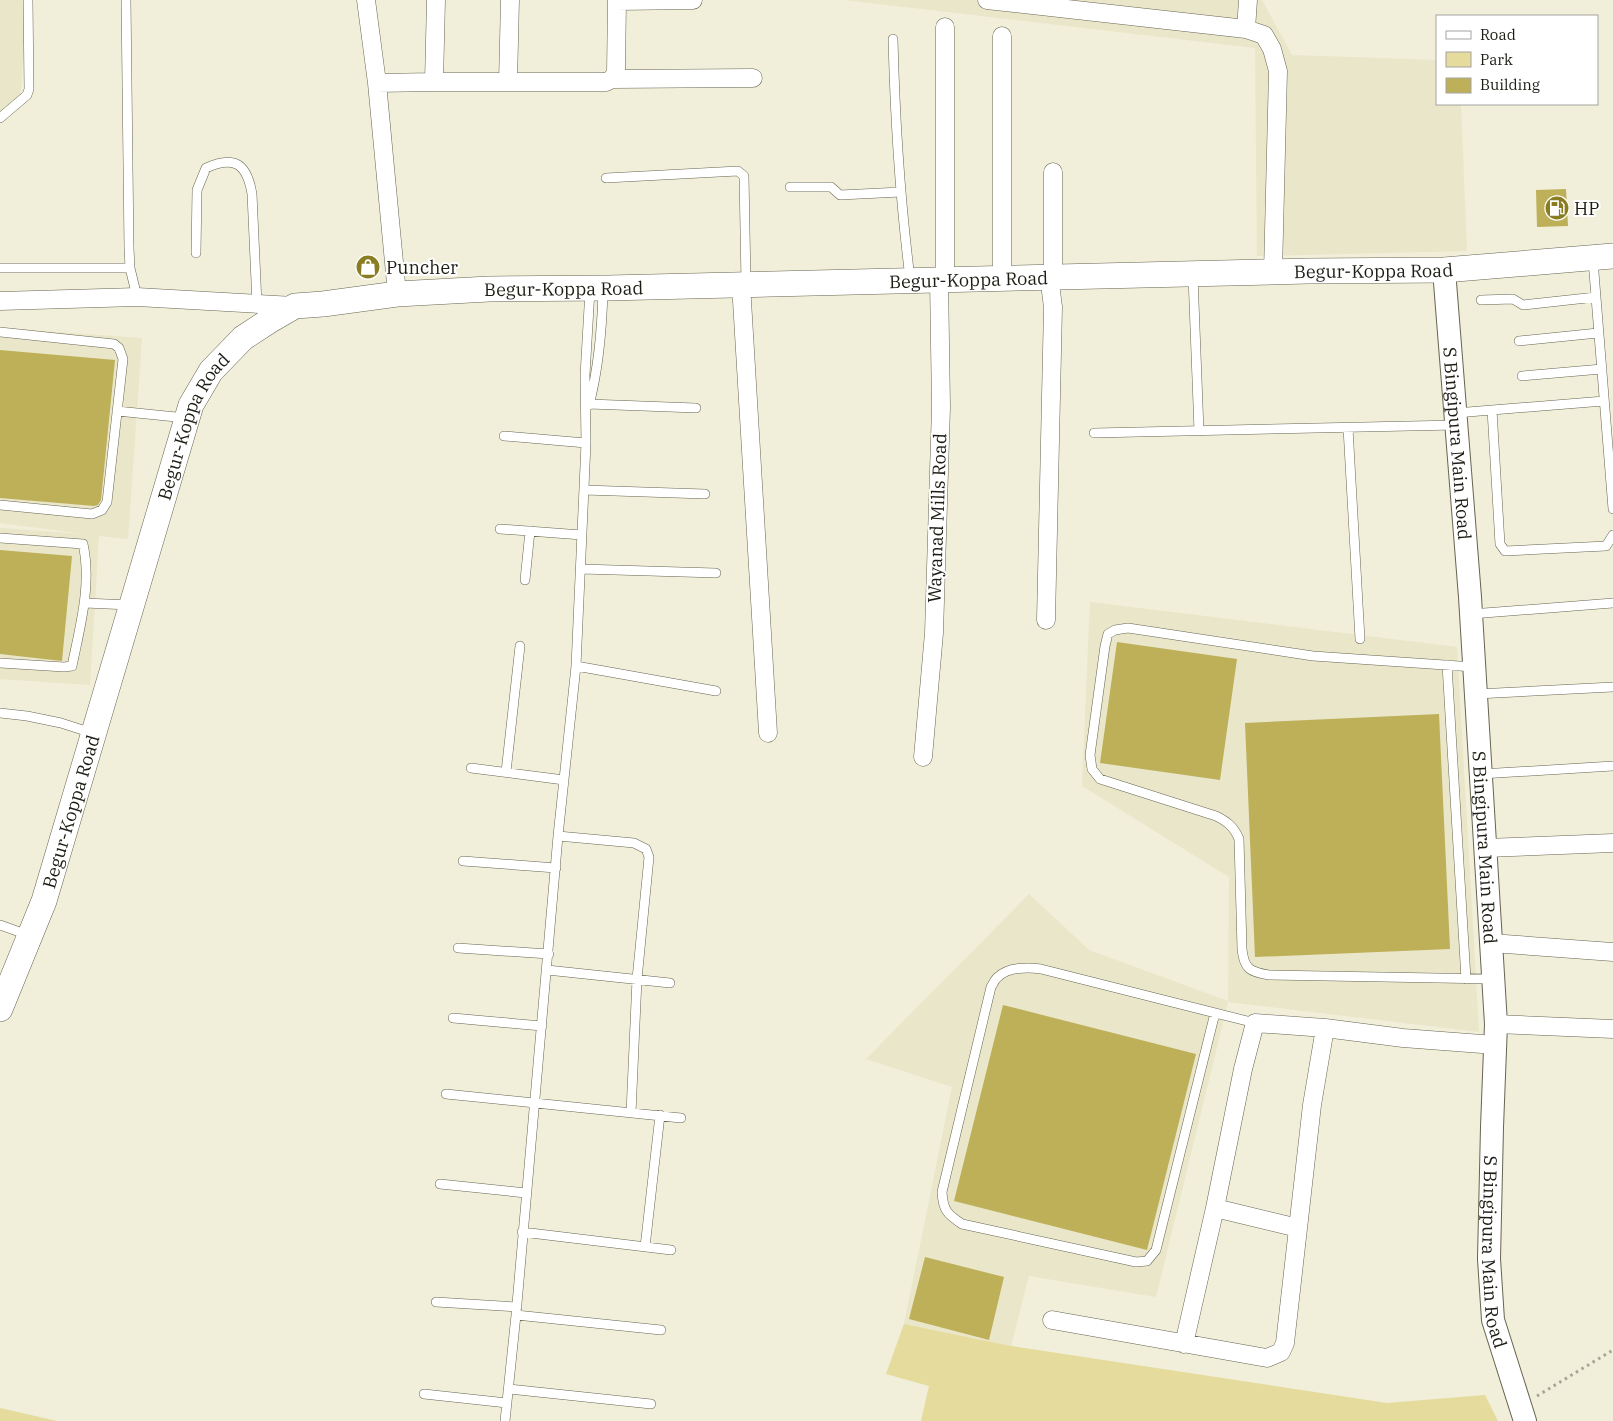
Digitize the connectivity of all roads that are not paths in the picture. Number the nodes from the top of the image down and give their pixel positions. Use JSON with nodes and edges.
{"nodes":[{"id":1,"x":28,"y":0,"type":"edge"},
{"id":2,"x":126,"y":0,"type":"edge"},
{"id":3,"x":366,"y":0,"type":"edge"},
{"id":4,"x":436,"y":0,"type":"edge"},
{"id":5,"x":510,"y":0,"type":"edge"},
{"id":6,"x":617,"y":0,"type":"edge"},
{"id":7,"x":692,"y":0,"type":"edge"},
{"id":8,"x":987,"y":0,"type":"edge"},
{"id":9,"x":1248,"y":0,"type":"edge"},
{"id":10,"x":945,"y":26,"type":"dead end"},
{"id":11,"x":1246,"y":29,"type":"junction"},
{"id":12,"x":1002,"y":36,"type":"dead end"},
{"id":13,"x":893,"y":39,"type":"dead end"},
{"id":14,"x":753,"y":78,"type":"dead end"},
{"id":15,"x":612,"y":79,"type":"junction"},
{"id":16,"x":434,"y":82,"type":"junction"},
{"id":17,"x":508,"y":82,"type":"junction"},
{"id":18,"x":377,"y":83,"type":"junction"},
{"id":19,"x":0,"y":118,"type":"edge"},
{"id":20,"x":1053,"y":172,"type":"dead end"},
{"id":21,"x":606,"y":178,"type":"dead end"},
{"id":22,"x":790,"y":187,"type":"dead end"},
{"id":23,"x":901,"y":192,"type":"junction"},
{"id":24,"x":196,"y":253,"type":"dead end"},
{"id":25,"x":1603,"y":257,"type":"edge"},
{"id":26,"x":0,"y":268,"type":"edge"},
{"id":27,"x":130,"y":268,"type":"junction"},
{"id":28,"x":1444,"y":270,"type":"junction"},
{"id":29,"x":1273,"y":272,"type":"junction"},
{"id":30,"x":1193,"y":274,"type":"junction"},
{"id":31,"x":1051,"y":276,"type":"junction"},
{"id":32,"x":1002,"y":277,"type":"junction"},
{"id":33,"x":910,"y":279,"type":"junction"},
{"id":34,"x":942,"y":279,"type":"junction"},
{"id":35,"x":743,"y":284,"type":"junction"},
{"id":36,"x":597,"y":288,"type":"junction"},
{"id":37,"x":397,"y":294,"type":"junction"},
{"id":38,"x":137,"y":297,"type":"junction"},
{"id":39,"x":1596,"y":297,"type":"junction"},
{"id":40,"x":1481,"y":300,"type":"dead end"},
{"id":41,"x":0,"y":301,"type":"edge"},
{"id":42,"x":257,"y":304,"type":"junction"},
{"id":43,"x":295,"y":306,"type":"junction"},
{"id":44,"x":0,"y":332,"type":"edge"},
{"id":45,"x":1598,"y":333,"type":"junction"},
{"id":46,"x":1519,"y":341,"type":"dead end"},
{"id":47,"x":1602,"y":369,"type":"junction"},
{"id":48,"x":1522,"y":376,"type":"dead end"},
{"id":49,"x":1604,"y":401,"type":"junction"},
{"id":50,"x":588,"y":408,"type":"junction"},
{"id":51,"x":696,"y":408,"type":"dead end"},
{"id":52,"x":1492,"y":410,"type":"junction"},
{"id":53,"x":117,"y":411,"type":"junction"},
{"id":54,"x":187,"y":418,"type":"junction"},
{"id":55,"x":1456,"y":419,"type":"junction"},
{"id":56,"x":1348,"y":428,"type":"junction"},
{"id":57,"x":1199,"y":431,"type":"junction"},
{"id":58,"x":1094,"y":433,"type":"dead end"},
{"id":59,"x":504,"y":436,"type":"dead end"},
{"id":60,"x":586,"y":442,"type":"junction"},
{"id":61,"x":584,"y":490,"type":"junction"},
{"id":62,"x":705,"y":494,"type":"dead end"},
{"id":63,"x":0,"y":505,"type":"edge"},
{"id":64,"x":1613,"y":509,"type":"edge"},
{"id":65,"x":500,"y":529,"type":"dead end"},
{"id":66,"x":530,"y":531,"type":"junction"},
{"id":67,"x":582,"y":535,"type":"junction"},
{"id":68,"x":1613,"y":535,"type":"edge"},
{"id":69,"x":0,"y":538,"type":"edge"},
{"id":70,"x":581,"y":570,"type":"junction"},
{"id":71,"x":716,"y":573,"type":"dead end"},
{"id":72,"x":526,"y":580,"type":"dead end"},
{"id":73,"x":85,"y":603,"type":"junction"},
{"id":74,"x":1613,"y":603,"type":"edge"},
{"id":75,"x":131,"y":605,"type":"junction"},
{"id":76,"x":1471,"y":614,"type":"junction"},
{"id":77,"x":1046,"y":620,"type":"dead end"},
{"id":78,"x":1360,"y":639,"type":"dead end"},
{"id":79,"x":520,"y":646,"type":"dead end"},
{"id":80,"x":0,"y":663,"type":"edge"},
{"id":81,"x":1447,"y":665,"type":"junction"},
{"id":82,"x":576,"y":666,"type":"junction"},
{"id":83,"x":1474,"y":667,"type":"junction"},
{"id":84,"x":1613,"y":687,"type":"edge"},
{"id":85,"x":716,"y":691,"type":"dead end"},
{"id":86,"x":1476,"y":694,"type":"junction"},
{"id":87,"x":0,"y":713,"type":"edge"},
{"id":88,"x":93,"y":733,"type":"junction"},
{"id":89,"x":768,"y":733,"type":"dead end"},
{"id":90,"x":923,"y":757,"type":"dead end"},
{"id":91,"x":1613,"y":766,"type":"edge"},
{"id":92,"x":471,"y":768,"type":"dead end"},
{"id":93,"x":506,"y":772,"type":"junction"},
{"id":94,"x":1481,"y":774,"type":"junction"},
{"id":95,"x":564,"y":780,"type":"junction"},
{"id":96,"x":558,"y":836,"type":"junction"},
{"id":97,"x":1613,"y":843,"type":"edge"},
{"id":98,"x":1485,"y":848,"type":"junction"},
{"id":99,"x":462,"y":861,"type":"dead end"},
{"id":100,"x":556,"y":868,"type":"junction"},
{"id":101,"x":0,"y":925,"type":"edge"},
{"id":102,"x":29,"y":936,"type":"junction"},
{"id":103,"x":1491,"y":943,"type":"junction"},
{"id":104,"x":458,"y":948,"type":"dead end"},
{"id":105,"x":1613,"y":952,"type":"edge"},
{"id":106,"x":548,"y":954,"type":"junction"},
{"id":107,"x":547,"y":970,"type":"junction"},
{"id":108,"x":637,"y":979,"type":"junction"},
{"id":109,"x":1466,"y":979,"type":"junction"},
{"id":110,"x":1493,"y":979,"type":"junction"},
{"id":111,"x":670,"y":983,"type":"dead end"},
{"id":112,"x":0,"y":1008,"type":"edge"},
{"id":113,"x":1215,"y":1013,"type":"junction"},
{"id":114,"x":453,"y":1018,"type":"dead end"},
{"id":115,"x":1255,"y":1023,"type":"junction"},
{"id":116,"x":542,"y":1026,"type":"junction"},
{"id":117,"x":1325,"y":1028,"type":"junction"},
{"id":118,"x":1613,"y":1029,"type":"edge"},
{"id":119,"x":1496,"y":1035,"type":"junction"},
{"id":120,"x":446,"y":1094,"type":"dead end"},
{"id":121,"x":535,"y":1103,"type":"junction"},
{"id":122,"x":631,"y":1113,"type":"junction"},
{"id":123,"x":660,"y":1116,"type":"junction"},
{"id":124,"x":681,"y":1118,"type":"dead end"},
{"id":125,"x":440,"y":1184,"type":"dead end"},
{"id":126,"x":526,"y":1193,"type":"junction"},
{"id":127,"x":1214,"y":1208,"type":"junction"},
{"id":128,"x":1298,"y":1228,"type":"junction"},
{"id":129,"x":522,"y":1232,"type":"junction"},
{"id":130,"x":645,"y":1247,"type":"junction"},
{"id":131,"x":671,"y":1250,"type":"dead end"},
{"id":132,"x":436,"y":1302,"type":"dead end"},
{"id":133,"x":516,"y":1311,"type":"junction"},
{"id":134,"x":1052,"y":1320,"type":"dead end"},
{"id":135,"x":661,"y":1330,"type":"dead end"},
{"id":136,"x":1184,"y":1344,"type":"junction"},
{"id":137,"x":509,"y":1389,"type":"junction"},
{"id":138,"x":424,"y":1394,"type":"dead end"},
{"id":139,"x":507,"y":1403,"type":"junction"},
{"id":140,"x":651,"y":1404,"type":"dead end"},
{"id":141,"x":1522,"y":1414,"type":"edge"},
{"id":142,"x":505,"y":1421,"type":"edge"}],
"edges":[{"from":1,"to":19,"type":"lane"},
{"from":2,"to":27,"type":"lane"},
{"from":3,"to":18,"type":"street"},
{"from":4,"to":16,"type":"street"},
{"from":5,"to":17,"type":"street"},
{"from":6,"to":7,"type":"street"},
{"from":6,"to":15,"type":"street"},
{"from":8,"to":11,"type":"street"},
{"from":9,"to":11,"type":"street"},
{"from":10,"to":34,"type":"street","name":"Wayanad Mills Road"},
{"from":11,"to":29,"type":"street"},
{"from":12,"to":32,"type":"street"},
{"from":13,"to":23,"type":"lane"},
{"from":14,"to":15,"type":"street"},
{"from":15,"to":17,"type":"street"},
{"from":16,"to":17,"type":"street"},
{"from":16,"to":18,"type":"street"},
{"from":18,"to":37,"type":"street"},
{"from":20,"to":31,"type":"street"},
{"from":21,"to":35,"type":"lane"},
{"from":22,"to":23,"type":"lane"},
{"from":23,"to":33,"type":"lane"},
{"from":24,"to":42,"type":"lane"},
{"from":25,"to":28,"type":"main road","name":"Begur-Koppa Road"},
{"from":25,"to":39,"type":"lane"},
{"from":26,"to":27,"type":"lane"},
{"from":27,"to":38,"type":"lane"},
{"from":28,"to":29,"type":"main road","name":"Begur-Koppa Road"},
{"from":28,"to":55,"type":"street","name":"S Bingipura Main Road"},
{"from":29,"to":30,"type":"main road","name":"Begur-Koppa Road"},
{"from":30,"to":31,"type":"main road","name":"Begur-Koppa Road"},
{"from":30,"to":57,"type":"lane"},
{"from":31,"to":32,"type":"main road","name":"Begur-Koppa Road"},
{"from":31,"to":77,"type":"street"},
{"from":32,"to":34,"type":"main road","name":"Begur-Koppa Road"},
{"from":33,"to":34,"type":"main road","name":"Begur-Koppa Road"},
{"from":33,"to":35,"type":"main road","name":"Begur-Koppa Road"},
{"from":34,"to":90,"type":"street","name":"Wayanad Mills Road"},
{"from":35,"to":36,"type":"main road","name":"Begur-Koppa Road"},
{"from":35,"to":89,"type":"street"},
{"from":36,"to":37,"type":"main road","name":"Begur-Koppa Road"},
{"from":36,"to":50,"type":"lane"},
{"from":36,"to":50,"type":"lane"},
{"from":37,"to":43,"type":"main road","name":"Begur-Koppa Road"},
{"from":38,"to":41,"type":"street"},
{"from":38,"to":42,"type":"street"},
{"from":39,"to":40,"type":"lane"},
{"from":39,"to":45,"type":"lane"},
{"from":42,"to":43,"type":"street"},
{"from":43,"to":54,"type":"main road","name":"Begur-Koppa Road"},
{"from":44,"to":53,"type":"lane"},
{"from":45,"to":46,"type":"lane"},
{"from":45,"to":47,"type":"lane"},
{"from":47,"to":48,"type":"lane"},
{"from":47,"to":49,"type":"lane"},
{"from":49,"to":52,"type":"lane"},
{"from":49,"to":64,"type":"lane"},
{"from":50,"to":51,"type":"lane"},
{"from":50,"to":60,"type":"lane"},
{"from":52,"to":55,"type":"lane"},
{"from":52,"to":68,"type":"lane"},
{"from":53,"to":54,"type":"lane"},
{"from":53,"to":63,"type":"lane"},
{"from":54,"to":75,"type":"main road","name":"Begur-Koppa Road"},
{"from":55,"to":56,"type":"lane"},
{"from":55,"to":76,"type":"street","name":"S Bingipura Main Road"},
{"from":56,"to":57,"type":"lane"},
{"from":56,"to":78,"type":"lane"},
{"from":57,"to":58,"type":"lane"},
{"from":59,"to":60,"type":"lane"},
{"from":60,"to":61,"type":"lane"},
{"from":61,"to":62,"type":"lane"},
{"from":61,"to":67,"type":"lane"},
{"from":65,"to":66,"type":"lane"},
{"from":66,"to":67,"type":"lane"},
{"from":66,"to":72,"type":"lane"},
{"from":67,"to":70,"type":"lane"},
{"from":69,"to":73,"type":"lane"},
{"from":70,"to":71,"type":"lane"},
{"from":70,"to":82,"type":"lane"},
{"from":73,"to":75,"type":"lane"},
{"from":73,"to":80,"type":"lane"},
{"from":74,"to":76,"type":"lane"},
{"from":75,"to":88,"type":"main road","name":"Begur-Koppa Road"},
{"from":76,"to":83,"type":"street","name":"S Bingipura Main Road"},
{"from":79,"to":93,"type":"lane"},
{"from":81,"to":83,"type":"lane"},
{"from":81,"to":109,"type":"lane"},
{"from":81,"to":109,"type":"lane"},
{"from":82,"to":85,"type":"lane"},
{"from":82,"to":95,"type":"lane"},
{"from":83,"to":86,"type":"street","name":"S Bingipura Main Road"},
{"from":84,"to":86,"type":"lane"},
{"from":86,"to":94,"type":"street","name":"S Bingipura Main Road"},
{"from":87,"to":88,"type":"lane"},
{"from":88,"to":102,"type":"main road","name":"Begur-Koppa Road"},
{"from":91,"to":94,"type":"lane"},
{"from":92,"to":93,"type":"lane"},
{"from":93,"to":95,"type":"lane"},
{"from":94,"to":98,"type":"street","name":"S Bingipura Main Road"},
{"from":95,"to":96,"type":"lane"},
{"from":96,"to":100,"type":"lane"},
{"from":96,"to":108,"type":"lane"},
{"from":97,"to":98,"type":"street"},
{"from":98,"to":103,"type":"street","name":"S Bingipura Main Road"},
{"from":99,"to":100,"type":"lane"},
{"from":100,"to":106,"type":"lane"},
{"from":101,"to":102,"type":"lane"},
{"from":102,"to":112,"type":"main road","name":"Begur-Koppa Road"},
{"from":103,"to":105,"type":"street"},
{"from":103,"to":110,"type":"street","name":"S Bingipura Main Road"},
{"from":104,"to":106,"type":"lane"},
{"from":106,"to":107,"type":"lane"},
{"from":107,"to":108,"type":"lane"},
{"from":107,"to":116,"type":"lane"},
{"from":108,"to":111,"type":"lane"},
{"from":108,"to":122,"type":"lane"},
{"from":109,"to":110,"type":"lane"},
{"from":110,"to":119,"type":"street","name":"S Bingipura Main Road"},
{"from":113,"to":113,"type":"lane"},
{"from":113,"to":115,"type":"lane"},
{"from":114,"to":116,"type":"lane"},
{"from":115,"to":117,"type":"street"},
{"from":115,"to":127,"type":"street"},
{"from":116,"to":121,"type":"lane"},
{"from":117,"to":119,"type":"street"},
{"from":117,"to":128,"type":"street"},
{"from":118,"to":119,"type":"street"},
{"from":119,"to":141,"type":"street","name":"S Bingipura Main Road"},
{"from":120,"to":121,"type":"lane"},
{"from":121,"to":122,"type":"lane"},
{"from":121,"to":126,"type":"lane"},
{"from":122,"to":123,"type":"lane"},
{"from":123,"to":124,"type":"lane"},
{"from":123,"to":130,"type":"lane"},
{"from":125,"to":126,"type":"lane"},
{"from":126,"to":129,"type":"lane"},
{"from":127,"to":128,"type":"street"},
{"from":127,"to":136,"type":"street"},
{"from":128,"to":136,"type":"street"},
{"from":129,"to":130,"type":"lane"},
{"from":129,"to":133,"type":"lane"},
{"from":130,"to":131,"type":"lane"},
{"from":132,"to":133,"type":"lane"},
{"from":133,"to":135,"type":"lane"},
{"from":133,"to":137,"type":"lane"},
{"from":134,"to":136,"type":"street"},
{"from":137,"to":139,"type":"lane"},
{"from":137,"to":140,"type":"lane"},
{"from":138,"to":139,"type":"lane"},
{"from":139,"to":142,"type":"lane"}]}
